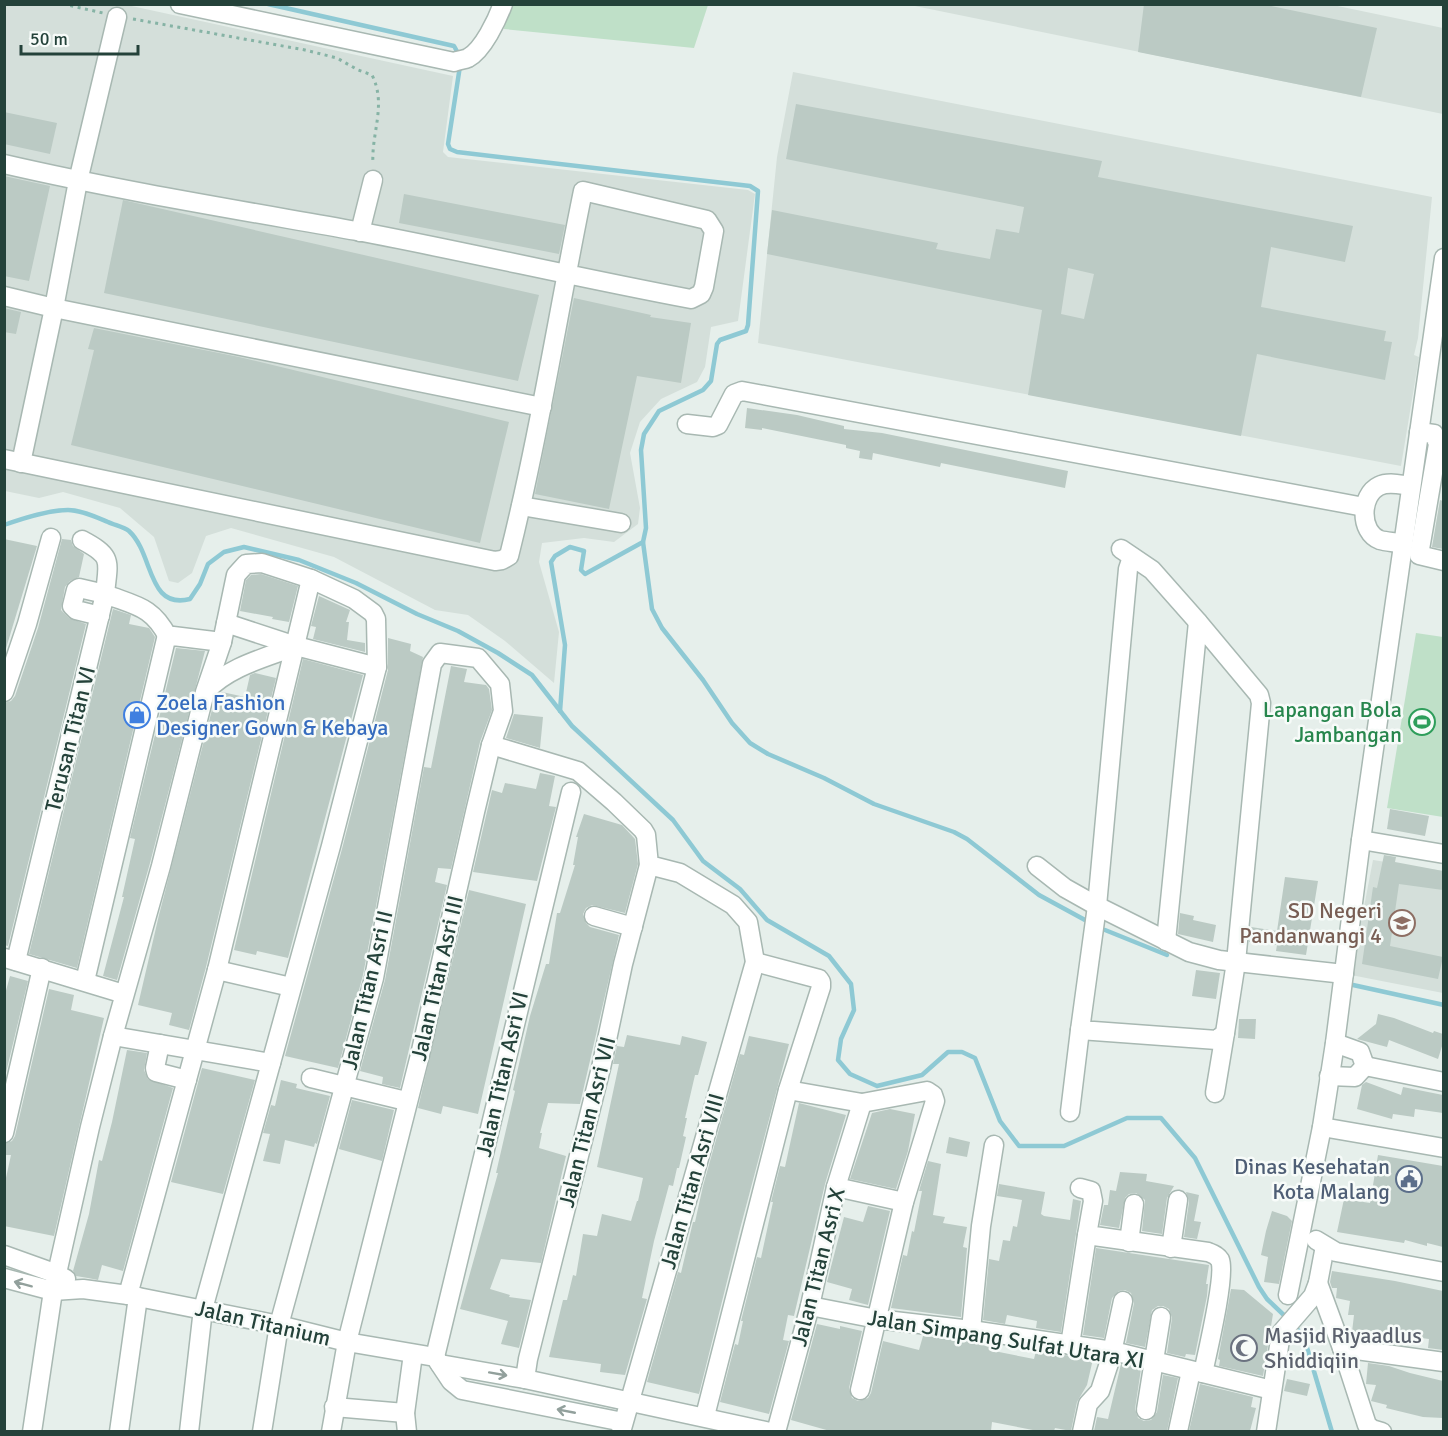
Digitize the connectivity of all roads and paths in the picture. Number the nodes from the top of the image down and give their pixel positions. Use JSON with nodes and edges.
{"nodes":[{"id":1,"x":63,"y":4,"type":"edge"},
{"id":2,"x":502,"y":4,"type":"edge"},
{"id":3,"x":190,"y":6,"type":"edge"},
{"id":4,"x":117,"y":16,"type":"junction"},
{"id":5,"x":4,"y":164,"type":"edge"},
{"id":6,"x":373,"y":180,"type":"joint"},
{"id":7,"x":78,"y":181,"type":"junction"},
{"id":8,"x":360,"y":232,"type":"junction"},
{"id":9,"x":1443,"y":259,"type":"edge"},
{"id":10,"x":566,"y":275,"type":"junction"},
{"id":11,"x":4,"y":296,"type":"edge"},
{"id":12,"x":54,"y":308,"type":"junction"},
{"id":13,"x":1437,"y":351,"type":"edge"},
{"id":14,"x":542,"y":407,"type":"junction"},
{"id":15,"x":687,"y":423,"type":"dead end"},
{"id":16,"x":1418,"y":439,"type":"junction"},
{"id":17,"x":1441,"y":445,"type":"edge"},
{"id":18,"x":13,"y":461,"type":"edge"},
{"id":19,"x":1411,"y":486,"type":"junction"},
{"id":20,"x":521,"y":506,"type":"junction"},
{"id":21,"x":1364,"y":507,"type":"junction"},
{"id":22,"x":621,"y":523,"type":"dead end"},
{"id":23,"x":51,"y":538,"type":"dead end"},
{"id":24,"x":82,"y":540,"type":"dead end"},
{"id":25,"x":1408,"y":550,"type":"junction"},
{"id":26,"x":1443,"y":561,"type":"edge"},
{"id":27,"x":311,"y":579,"type":"junction"},
{"id":28,"x":105,"y":594,"type":"junction"},
{"id":29,"x":100,"y":616,"type":"junction"},
{"id":30,"x":1198,"y":622,"type":"junction"},
{"id":31,"x":226,"y":623,"type":"junction"},
{"id":32,"x":168,"y":637,"type":"junction"},
{"id":33,"x":222,"y":642,"type":"junction"},
{"id":34,"x":296,"y":646,"type":"junction"},
{"id":35,"x":440,"y":653,"type":"joint"},
{"id":36,"x":377,"y":667,"type":"junction"},
{"id":37,"x":4,"y":692,"type":"edge"},
{"id":38,"x":205,"y":692,"type":"junction"},
{"id":39,"x":491,"y":745,"type":"junction"},
{"id":40,"x":571,"y":792,"type":"dead end"},
{"id":41,"x":1361,"y":840,"type":"junction"},
{"id":42,"x":1443,"y":854,"type":"edge"},
{"id":43,"x":649,"y":865,"type":"junction"},
{"id":44,"x":1037,"y":866,"type":"dead end"},
{"id":45,"x":1097,"y":906,"type":"junction"},
{"id":46,"x":594,"y":916,"type":"dead end"},
{"id":47,"x":633,"y":927,"type":"junction"},
{"id":48,"x":1166,"y":941,"type":"junction"},
{"id":49,"x":10,"y":959,"type":"edge"},
{"id":50,"x":754,"y":962,"type":"junction"},
{"id":51,"x":1236,"y":962,"type":"junction"},
{"id":52,"x":42,"y":968,"type":"junction"},
{"id":53,"x":217,"y":970,"type":"junction"},
{"id":54,"x":1344,"y":974,"type":"junction"},
{"id":55,"x":85,"y":981,"type":"junction"},
{"id":56,"x":291,"y":987,"type":"junction"},
{"id":57,"x":124,"y":994,"type":"junction"},
{"id":58,"x":1080,"y":1030,"type":"junction"},
{"id":59,"x":1225,"y":1033,"type":"junction"},
{"id":60,"x":113,"y":1036,"type":"junction"},
{"id":61,"x":1335,"y":1043,"type":"junction"},
{"id":62,"x":160,"y":1044,"type":"junction"},
{"id":63,"x":195,"y":1050,"type":"junction"},
{"id":64,"x":271,"y":1063,"type":"junction"},
{"id":65,"x":1365,"y":1066,"type":"junction"},
{"id":66,"x":1329,"y":1076,"type":"junction"},
{"id":67,"x":311,"y":1078,"type":"dead end"},
{"id":68,"x":187,"y":1080,"type":"junction"},
{"id":69,"x":1443,"y":1082,"type":"edge"},
{"id":70,"x":344,"y":1086,"type":"junction"},
{"id":71,"x":788,"y":1090,"type":"junction"},
{"id":72,"x":1215,"y":1093,"type":"dead end"},
{"id":73,"x":406,"y":1101,"type":"junction"},
{"id":74,"x":862,"y":1103,"type":"junction"},
{"id":75,"x":1070,"y":1112,"type":"dead end"},
{"id":76,"x":1322,"y":1127,"type":"junction"},
{"id":77,"x":4,"y":1133,"type":"edge"},
{"id":78,"x":994,"y":1145,"type":"dead end"},
{"id":79,"x":1443,"y":1148,"type":"edge"},
{"id":80,"x":836,"y":1187,"type":"junction"},
{"id":81,"x":1080,"y":1188,"type":"dead end"},
{"id":82,"x":1178,"y":1200,"type":"dead end"},
{"id":83,"x":904,"y":1202,"type":"junction"},
{"id":84,"x":1134,"y":1204,"type":"dead end"},
{"id":85,"x":1302,"y":1232,"type":"junction"},
{"id":86,"x":1087,"y":1235,"type":"junction"},
{"id":87,"x":1129,"y":1242,"type":"junction"},
{"id":88,"x":1324,"y":1246,"type":"junction"},
{"id":89,"x":1171,"y":1248,"type":"junction"},
{"id":90,"x":4,"y":1255,"type":"edge"},
{"id":91,"x":1443,"y":1272,"type":"edge"},
{"id":92,"x":4,"y":1278,"type":"edge"},
{"id":93,"x":55,"y":1282,"type":"junction"},
{"id":94,"x":1316,"y":1289,"type":"junction"},
{"id":95,"x":133,"y":1296,"type":"junction"},
{"id":96,"x":1123,"y":1302,"type":"dead end"},
{"id":97,"x":810,"y":1306,"type":"junction"},
{"id":98,"x":203,"y":1309,"type":"junction"},
{"id":99,"x":1161,"y":1317,"type":"dead end"},
{"id":100,"x":877,"y":1319,"type":"junction"},
{"id":101,"x":279,"y":1325,"type":"junction"},
{"id":102,"x":971,"y":1330,"type":"junction"},
{"id":103,"x":347,"y":1342,"type":"junction"},
{"id":104,"x":1070,"y":1345,"type":"junction"},
{"id":105,"x":1342,"y":1348,"type":"junction"},
{"id":106,"x":1113,"y":1351,"type":"junction"},
{"id":107,"x":412,"y":1354,"type":"junction"},
{"id":108,"x":438,"y":1360,"type":"junction"},
{"id":109,"x":1155,"y":1362,"type":"junction"},
{"id":110,"x":1443,"y":1362,"type":"edge"},
{"id":111,"x":1197,"y":1372,"type":"junction"},
{"id":112,"x":525,"y":1379,"type":"junction"},
{"id":113,"x":860,"y":1389,"type":"dead end"},
{"id":114,"x":1272,"y":1390,"type":"junction"},
{"id":115,"x":629,"y":1401,"type":"junction"},
{"id":116,"x":334,"y":1407,"type":"junction"},
{"id":117,"x":1146,"y":1410,"type":"dead end"},
{"id":118,"x":405,"y":1413,"type":"junction"},
{"id":119,"x":705,"y":1416,"type":"junction"},
{"id":120,"x":622,"y":1427,"type":"edge"},
{"id":121,"x":32,"y":1431,"type":"edge"},
{"id":122,"x":119,"y":1431,"type":"edge"},
{"id":123,"x":189,"y":1431,"type":"edge"},
{"id":124,"x":262,"y":1431,"type":"edge"},
{"id":125,"x":331,"y":1431,"type":"edge"},
{"id":126,"x":406,"y":1431,"type":"edge"},
{"id":127,"x":770,"y":1431,"type":"edge"},
{"id":128,"x":776,"y":1431,"type":"edge"},
{"id":129,"x":1082,"y":1431,"type":"edge"},
{"id":130,"x":1178,"y":1431,"type":"edge"},
{"id":131,"x":1266,"y":1431,"type":"edge"},
{"id":132,"x":1382,"y":1431,"type":"edge"}],
"edges":[{"from":1,"to":4,"type":"path"},
{"from":2,"to":3,"type":"street"},
{"from":4,"to":6,"type":"path"},
{"from":4,"to":7,"type":"street"},
{"from":5,"to":7,"type":"street"},
{"from":6,"to":8,"type":"street"},
{"from":7,"to":8,"type":"street"},
{"from":7,"to":12,"type":"street"},
{"from":8,"to":10,"type":"street"},
{"from":9,"to":13,"type":"street"},
{"from":10,"to":10,"type":"street"},
{"from":10,"to":14,"type":"street"},
{"from":11,"to":12,"type":"street"},
{"from":12,"to":14,"type":"street"},
{"from":12,"to":18,"type":"street"},
{"from":13,"to":16,"type":"street"},
{"from":14,"to":20,"type":"street"},
{"from":15,"to":21,"type":"street"},
{"from":16,"to":17,"type":"street"},
{"from":16,"to":19,"type":"street"},
{"from":17,"to":25,"type":"street"},
{"from":18,"to":20,"type":"street"},
{"from":19,"to":21,"type":"street"},
{"from":19,"to":25,"type":"street"},
{"from":20,"to":22,"type":"street"},
{"from":21,"to":25,"type":"street"},
{"from":23,"to":37,"type":"street"},
{"from":24,"to":28,"type":"street","name":"Terusan Titan VI"},
{"from":25,"to":26,"type":"street"},
{"from":25,"to":41,"type":"street"},
{"from":27,"to":31,"type":"street"},
{"from":27,"to":34,"type":"street"},
{"from":27,"to":36,"type":"street"},
{"from":28,"to":29,"type":"street","name":"Terusan Titan VI"},
{"from":28,"to":29,"type":"street"},
{"from":28,"to":32,"type":"street"},
{"from":29,"to":49,"type":"street","name":"Terusan Titan VI"},
{"from":30,"to":45,"type":"street"},
{"from":30,"to":48,"type":"street"},
{"from":30,"to":51,"type":"street"},
{"from":31,"to":33,"type":"street"},
{"from":31,"to":34,"type":"street"},
{"from":32,"to":33,"type":"street"},
{"from":32,"to":55,"type":"street"},
{"from":33,"to":38,"type":"street"},
{"from":34,"to":36,"type":"street"},
{"from":34,"to":38,"type":"street"},
{"from":34,"to":53,"type":"street"},
{"from":35,"to":39,"type":"street","name":"Jalan Titan Asri III"},
{"from":35,"to":70,"type":"street","name":"Jalan Titan Asri II"},
{"from":36,"to":56,"type":"street"},
{"from":38,"to":57,"type":"street"},
{"from":39,"to":43,"type":"street"},
{"from":39,"to":73,"type":"street","name":"Jalan Titan Asri III"},
{"from":40,"to":108,"type":"street","name":"Jalan Titan Asri VI"},
{"from":41,"to":42,"type":"street"},
{"from":41,"to":54,"type":"street"},
{"from":43,"to":47,"type":"street","name":"Jalan Titan Asri VII"},
{"from":43,"to":50,"type":"street"},
{"from":44,"to":45,"type":"street"},
{"from":45,"to":48,"type":"street"},
{"from":45,"to":58,"type":"street"},
{"from":46,"to":47,"type":"street"},
{"from":47,"to":112,"type":"street","name":"Jalan Titan Asri VII"},
{"from":48,"to":51,"type":"street"},
{"from":49,"to":52,"type":"street"},
{"from":50,"to":71,"type":"street"},
{"from":50,"to":115,"type":"street","name":"Jalan Titan Asri VIII"},
{"from":51,"to":54,"type":"street"},
{"from":51,"to":59,"type":"street"},
{"from":52,"to":55,"type":"street"},
{"from":52,"to":77,"type":"street"},
{"from":53,"to":56,"type":"street"},
{"from":53,"to":63,"type":"street"},
{"from":54,"to":61,"type":"street"},
{"from":55,"to":57,"type":"street"},
{"from":56,"to":64,"type":"street"},
{"from":57,"to":60,"type":"street"},
{"from":58,"to":59,"type":"street"},
{"from":58,"to":75,"type":"street"},
{"from":59,"to":72,"type":"street"},
{"from":60,"to":62,"type":"street"},
{"from":60,"to":93,"type":"street"},
{"from":61,"to":65,"type":"street"},
{"from":61,"to":66,"type":"street"},
{"from":62,"to":63,"type":"street"},
{"from":62,"to":68,"type":"street"},
{"from":63,"to":64,"type":"street"},
{"from":63,"to":68,"type":"street"},
{"from":64,"to":98,"type":"street"},
{"from":65,"to":66,"type":"street"},
{"from":65,"to":69,"type":"street"},
{"from":66,"to":76,"type":"street"},
{"from":67,"to":70,"type":"street"},
{"from":68,"to":95,"type":"street"},
{"from":70,"to":73,"type":"street"},
{"from":70,"to":101,"type":"street","name":"Jalan Titan Asri II"},
{"from":71,"to":74,"type":"street"},
{"from":71,"to":119,"type":"street"},
{"from":73,"to":103,"type":"street","name":"Jalan Titan Asri III"},
{"from":74,"to":80,"type":"street","name":"Jalan Titan Asri X"},
{"from":74,"to":83,"type":"street"},
{"from":76,"to":79,"type":"street"},
{"from":76,"to":85,"type":"street"},
{"from":78,"to":102,"type":"street"},
{"from":80,"to":83,"type":"street"},
{"from":80,"to":97,"type":"street","name":"Jalan Titan Asri X"},
{"from":81,"to":86,"type":"street"},
{"from":82,"to":89,"type":"street"},
{"from":83,"to":100,"type":"street"},
{"from":84,"to":87,"type":"street"},
{"from":85,"to":88,"type":"street"},
{"from":85,"to":94,"type":"street"},
{"from":86,"to":87,"type":"street"},
{"from":86,"to":104,"type":"street"},
{"from":87,"to":89,"type":"street"},
{"from":88,"to":91,"type":"street"},
{"from":88,"to":94,"type":"street"},
{"from":89,"to":111,"type":"street"},
{"from":90,"to":93,"type":"street","name":"Jalan Titanium"},
{"from":93,"to":92,"type":"street","name":"Jalan Titanium","one_way":true},
{"from":93,"to":95,"type":"street","name":"Jalan Titanium"},
{"from":93,"to":121,"type":"street"},
{"from":94,"to":105,"type":"street"},
{"from":94,"to":114,"type":"street"},
{"from":95,"to":98,"type":"street","name":"Jalan Titanium"},
{"from":95,"to":122,"type":"street"},
{"from":96,"to":106,"type":"street"},
{"from":97,"to":100,"type":"street","name":"Jalan Simpang Sulfat Utara XI"},
{"from":97,"to":128,"type":"street","name":"Jalan Titan Asri X"},
{"from":98,"to":101,"type":"street","name":"Jalan Titanium"},
{"from":98,"to":123,"type":"street"},
{"from":99,"to":109,"type":"street"},
{"from":100,"to":102,"type":"street","name":"Jalan Simpang Sulfat Utara XI"},
{"from":100,"to":113,"type":"street"},
{"from":101,"to":103,"type":"street","name":"Jalan Titanium"},
{"from":101,"to":124,"type":"street","name":"Jalan Titan Asri II"},
{"from":102,"to":104,"type":"street","name":"Jalan Simpang Sulfat Utara XI"},
{"from":103,"to":107,"type":"street","name":"Jalan Titanium"},
{"from":103,"to":116,"type":"street","name":"Jalan Titan Asri III"},
{"from":104,"to":106,"type":"street","name":"Jalan Simpang Sulfat Utara XI"},
{"from":105,"to":110,"type":"street"},
{"from":105,"to":132,"type":"street"},
{"from":106,"to":109,"type":"street","name":"Jalan Simpang Sulfat Utara XI"},
{"from":106,"to":129,"type":"street"},
{"from":107,"to":108,"type":"street","name":"Jalan Titanium"},
{"from":107,"to":118,"type":"street"},
{"from":108,"to":112,"type":"street","name":"Jalan Titanium","one_way":true},
{"from":120,"to":108,"type":"street","one_way":true},
{"from":109,"to":111,"type":"street","name":"Jalan Simpang Sulfat Utara XI"},
{"from":109,"to":117,"type":"street"},
{"from":111,"to":114,"type":"street","name":"Jalan Simpang Sulfat Utara XI"},
{"from":111,"to":130,"type":"street"},
{"from":112,"to":115,"type":"street","name":"Jalan Titanium"},
{"from":114,"to":131,"type":"street"},
{"from":115,"to":119,"type":"street","name":"Jalan Titanium"},
{"from":115,"to":120,"type":"street","name":"Jalan Titan Asri VIII"},
{"from":116,"to":118,"type":"street"},
{"from":116,"to":125,"type":"street","name":"Jalan Titan Asri III"},
{"from":118,"to":126,"type":"street"},
{"from":119,"to":127,"type":"street","name":"Jalan Titanium"}]}
